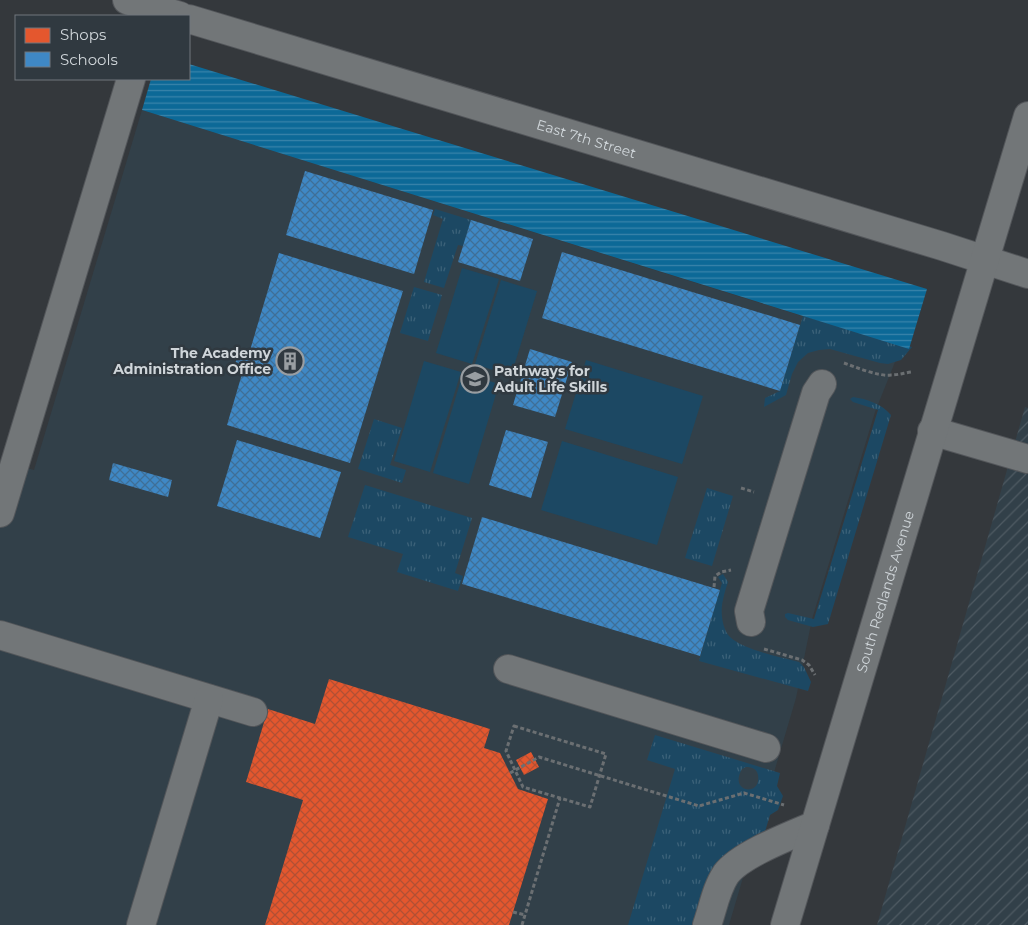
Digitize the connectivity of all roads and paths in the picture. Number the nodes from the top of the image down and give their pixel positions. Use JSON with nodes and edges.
{"nodes":[{"id":1,"x":127,"y":0,"type":"edge"},
{"id":2,"x":152,"y":12,"type":"edge"},
{"id":3,"x":173,"y":15,"type":"edge"},
{"id":4,"x":190,"y":19,"type":"edge"},
{"id":5,"x":132,"y":80,"type":"edge"},
{"id":6,"x":1028,"y":116,"type":"edge"},
{"id":7,"x":984,"y":259,"type":"junction"},
{"id":8,"x":1028,"y":274,"type":"edge"},
{"id":9,"x":822,"y":384,"type":"dead end"},
{"id":10,"x":932,"y":431,"type":"junction"},
{"id":11,"x":1028,"y":459,"type":"edge"},
{"id":12,"x":7,"y":472,"type":"edge"},
{"id":13,"x":741,"y":488,"type":"dead end"},
{"id":14,"x":755,"y":493,"type":"dead end"},
{"id":15,"x":0,"y":513,"type":"edge"},
{"id":16,"x":732,"y":570,"type":"dead end"},
{"id":17,"x":714,"y":588,"type":"dead end"},
{"id":18,"x":751,"y":622,"type":"dead end"},
{"id":19,"x":0,"y":635,"type":"edge"},
{"id":20,"x":508,"y":669,"type":"dead end"},
{"id":21,"x":209,"y":699,"type":"junction"},
{"id":22,"x":253,"y":712,"type":"dead end"},
{"id":23,"x":766,"y":748,"type":"dead end"},
{"id":24,"x":515,"y":771,"type":"junction"},
{"id":25,"x":510,"y":774,"type":"dead end"},
{"id":26,"x":600,"y":775,"type":"junction"},
{"id":27,"x":560,"y":798,"type":"junction"},
{"id":28,"x":784,"y":805,"type":"dead end"},
{"id":29,"x":815,"y":825,"type":"junction"},
{"id":30,"x":513,"y":912,"type":"dead end"},
{"id":31,"x":525,"y":915,"type":"junction"},
{"id":32,"x":141,"y":925,"type":"edge"},
{"id":33,"x":522,"y":925,"type":"edge"},
{"id":34,"x":708,"y":925,"type":"edge"},
{"id":35,"x":785,"y":925,"type":"edge"}],
"edges":[{"from":1,"to":2,"type":"street"},
{"from":2,"to":3,"type":"street"},
{"from":4,"to":7,"type":"street","name":"East 7th Street"},
{"from":5,"to":12,"type":"street"},
{"from":6,"to":7,"type":"street","name":"South Redlands Avenue"},
{"from":7,"to":8,"type":"street","name":"East 7th Street"},
{"from":7,"to":10,"type":"street","name":"South Redlands Avenue"},
{"from":9,"to":18,"type":"street"},
{"from":10,"to":11,"type":"street"},
{"from":10,"to":29,"type":"street","name":"South Redlands Avenue"},
{"from":12,"to":15,"type":"street"},
{"from":13,"to":14,"type":"path"},
{"from":16,"to":17,"type":"path"},
{"from":19,"to":21,"type":"street"},
{"from":20,"to":23,"type":"street"},
{"from":21,"to":22,"type":"street"},
{"from":21,"to":32,"type":"street"},
{"from":24,"to":25,"type":"path"},
{"from":24,"to":26,"type":"path"},
{"from":24,"to":26,"type":"path"},
{"from":24,"to":27,"type":"path"},
{"from":26,"to":27,"type":"path"},
{"from":26,"to":28,"type":"path"},
{"from":27,"to":31,"type":"path"},
{"from":29,"to":34,"type":"street"},
{"from":29,"to":35,"type":"street","name":"South Redlands Avenue"},
{"from":30,"to":31,"type":"path"},
{"from":31,"to":33,"type":"path"}]}
